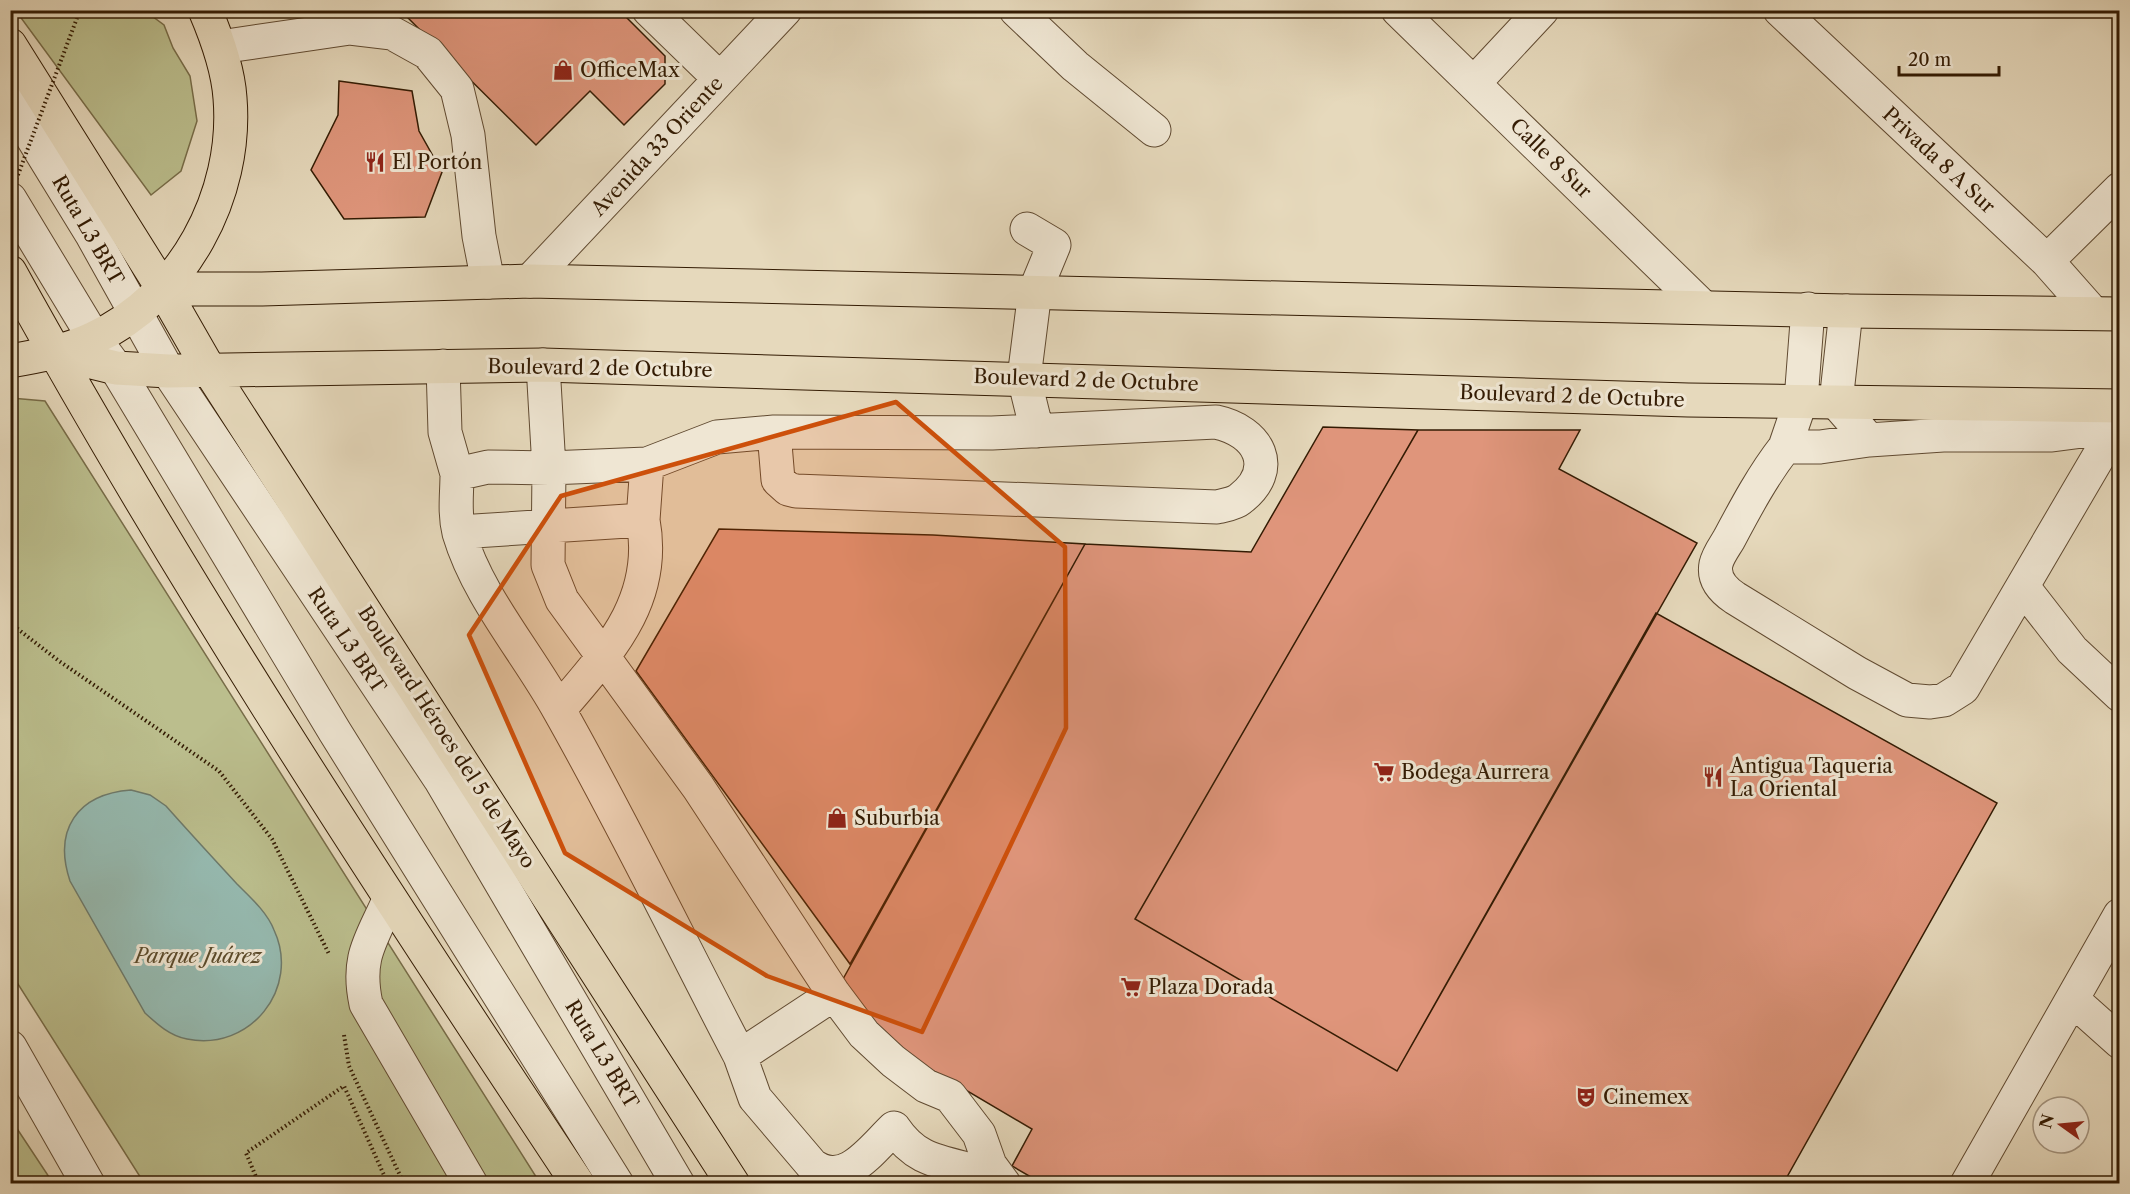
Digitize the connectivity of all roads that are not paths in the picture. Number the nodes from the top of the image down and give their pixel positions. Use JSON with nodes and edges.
{"nodes":[{"id":1,"x":205,"y":10,"type":"edge"},
{"id":2,"x":649,"y":10,"type":"edge"},
{"id":3,"x":785,"y":10,"type":"edge"},
{"id":4,"x":1016,"y":10,"type":"edge"},
{"id":5,"x":1398,"y":10,"type":"edge"},
{"id":6,"x":1542,"y":10,"type":"edge"},
{"id":7,"x":1780,"y":10,"type":"edge"},
{"id":8,"x":10,"y":45,"type":"edge"},
{"id":9,"x":220,"y":47,"type":"junction"},
{"id":10,"x":720,"y":79,"type":"junction"},
{"id":11,"x":1474,"y":83,"type":"junction"},
{"id":12,"x":10,"y":101,"type":"edge"},
{"id":13,"x":1154,"y":130,"type":"dead end"},
{"id":14,"x":2120,"y":189,"type":"edge"},
{"id":15,"x":10,"y":198,"type":"edge"},
{"id":16,"x":1027,"y":229,"type":"dead end"},
{"id":17,"x":2047,"y":261,"type":"junction"},
{"id":18,"x":10,"y":272,"type":"edge"},
{"id":19,"x":530,"y":281,"type":"junction"},
{"id":20,"x":488,"y":282,"type":"junction"},
{"id":21,"x":163,"y":289,"type":"junction"},
{"id":22,"x":1035,"y":291,"type":"junction"},
{"id":23,"x":1703,"y":307,"type":"junction"},
{"id":24,"x":1808,"y":309,"type":"junction"},
{"id":25,"x":1846,"y":311,"type":"junction"},
{"id":26,"x":136,"y":312,"type":"junction"},
{"id":27,"x":2106,"y":313,"type":"edge"},
{"id":28,"x":94,"y":338,"type":"junction"},
{"id":29,"x":55,"y":353,"type":"junction"},
{"id":30,"x":10,"y":361,"type":"edge"},
{"id":31,"x":543,"y":365,"type":"junction"},
{"id":32,"x":443,"y":366,"type":"junction"},
{"id":33,"x":116,"y":368,"type":"junction"},
{"id":34,"x":168,"y":371,"type":"junction"},
{"id":35,"x":210,"y":371,"type":"junction"},
{"id":36,"x":1024,"y":378,"type":"junction"},
{"id":37,"x":1801,"y":400,"type":"junction"},
{"id":38,"x":1836,"y":402,"type":"junction"},
{"id":39,"x":2120,"y":406,"type":"edge"},
{"id":40,"x":1037,"y":431,"type":"junction"},
{"id":41,"x":774,"y":432,"type":"junction"},
{"id":42,"x":1869,"y":440,"type":"junction"},
{"id":43,"x":1785,"y":447,"type":"junction"},
{"id":44,"x":647,"y":464,"type":"junction"},
{"id":45,"x":549,"y":468,"type":"junction"},
{"id":46,"x":457,"y":474,"type":"junction"},
{"id":47,"x":644,"y":520,"type":"junction"},
{"id":48,"x":548,"y":525,"type":"junction"},
{"id":49,"x":459,"y":532,"type":"junction"},
{"id":50,"x":2023,"y":587,"type":"junction"},
{"id":51,"x":605,"y":656,"type":"junction"},
{"id":52,"x":2120,"y":695,"type":"edge"},
{"id":53,"x":559,"y":710,"type":"junction"},
{"id":54,"x":389,"y":900,"type":"junction"},
{"id":55,"x":2120,"y":915,"type":"edge"},
{"id":56,"x":834,"y":994,"type":"junction"},
{"id":57,"x":2073,"y":1000,"type":"junction"},
{"id":58,"x":2120,"y":1042,"type":"edge"},
{"id":59,"x":10,"y":1047,"type":"edge"},
{"id":60,"x":740,"y":1056,"type":"junction"},
{"id":61,"x":926,"y":1086,"type":"junction"},
{"id":62,"x":894,"y":1128,"type":"junction"},
{"id":63,"x":963,"y":1168,"type":"dead end"},
{"id":64,"x":88,"y":1184,"type":"edge"},
{"id":65,"x":471,"y":1184,"type":"edge"},
{"id":66,"x":578,"y":1184,"type":"edge"},
{"id":67,"x":617,"y":1184,"type":"edge"},
{"id":68,"x":678,"y":1184,"type":"edge"},
{"id":69,"x":733,"y":1184,"type":"edge"},
{"id":70,"x":1004,"y":1184,"type":"edge"},
{"id":71,"x":1967,"y":1184,"type":"edge"}],
"edges":[{"from":1,"to":9,"type":"main road"},
{"from":2,"to":10,"type":"street"},
{"from":3,"to":10,"type":"street","name":"Avenida 33 Oriente"},
{"from":4,"to":13,"type":"street"},
{"from":5,"to":11,"type":"street","name":"Calle 8 Sur"},
{"from":6,"to":11,"type":"street"},
{"from":7,"to":17,"type":"street","name":"Privada 8 A Sur"},
{"from":8,"to":21,"type":"main road","name":"Boulevard Héroes del 5 de Mayo"},
{"from":9,"to":20,"type":"street"},
{"from":9,"to":21,"type":"main road"},
{"from":10,"to":19,"type":"street","name":"Avenida 33 Oriente"},
{"from":11,"to":23,"type":"street","name":"Calle 8 Sur"},
{"from":12,"to":26,"type":"street","name":"Ruta L3 BRT"},
{"from":14,"to":17,"type":"street"},
{"from":15,"to":28,"type":"street"},
{"from":16,"to":22,"type":"street"},
{"from":17,"to":27,"type":"street","name":"Privada 8 A Sur"},
{"from":18,"to":29,"type":"main road"},
{"from":19,"to":20,"type":"main road"},
{"from":19,"to":22,"type":"main road"},
{"from":20,"to":21,"type":"main road"},
{"from":21,"to":26,"type":"main road"},
{"from":21,"to":35,"type":"main road","name":"Boulevard Héroes del 5 de Mayo"},
{"from":22,"to":23,"type":"main road"},
{"from":22,"to":36,"type":"street"},
{"from":23,"to":24,"type":"main road"},
{"from":24,"to":25,"type":"main road"},
{"from":24,"to":37,"type":"street"},
{"from":25,"to":27,"type":"main road"},
{"from":25,"to":38,"type":"street"},
{"from":26,"to":28,"type":"main road"},
{"from":26,"to":34,"type":"street","name":"Ruta L3 BRT"},
{"from":28,"to":29,"type":"main road"},
{"from":28,"to":33,"type":"street"},
{"from":29,"to":30,"type":"main road"},
{"from":29,"to":33,"type":"main road","name":"Boulevard 2 de Octubre"},
{"from":29,"to":54,"type":"main road"},
{"from":31,"to":32,"type":"main road","name":"Boulevard 2 de Octubre"},
{"from":31,"to":36,"type":"main road","name":"Boulevard 2 de Octubre"},
{"from":31,"to":45,"type":"street"},
{"from":32,"to":35,"type":"main road","name":"Boulevard 2 de Octubre"},
{"from":32,"to":46,"type":"street"},
{"from":33,"to":34,"type":"main road","name":"Boulevard 2 de Octubre"},
{"from":33,"to":67,"type":"street"},
{"from":34,"to":35,"type":"main road","name":"Boulevard 2 de Octubre"},
{"from":34,"to":68,"type":"street","name":"Ruta L3 BRT"},
{"from":35,"to":69,"type":"main road","name":"Boulevard Héroes del 5 de Mayo"},
{"from":36,"to":37,"type":"main road","name":"Boulevard 2 de Octubre"},
{"from":36,"to":40,"type":"street"},
{"from":37,"to":38,"type":"main road","name":"Boulevard 2 de Octubre"},
{"from":37,"to":43,"type":"street"},
{"from":38,"to":39,"type":"main road","name":"Boulevard 2 de Octubre"},
{"from":38,"to":42,"type":"street"},
{"from":40,"to":41,"type":"street"},
{"from":40,"to":41,"type":"street"},
{"from":41,"to":44,"type":"street"},
{"from":42,"to":43,"type":"street"},
{"from":42,"to":50,"type":"street"},
{"from":43,"to":50,"type":"street"},
{"from":44,"to":45,"type":"street"},
{"from":44,"to":47,"type":"street"},
{"from":45,"to":46,"type":"street"},
{"from":45,"to":48,"type":"street"},
{"from":46,"to":49,"type":"street"},
{"from":47,"to":48,"type":"street"},
{"from":47,"to":51,"type":"street"},
{"from":48,"to":49,"type":"street"},
{"from":48,"to":51,"type":"street"},
{"from":49,"to":53,"type":"street"},
{"from":50,"to":52,"type":"street"},
{"from":51,"to":53,"type":"street"},
{"from":51,"to":56,"type":"street"},
{"from":53,"to":60,"type":"street"},
{"from":54,"to":65,"type":"street"},
{"from":54,"to":66,"type":"main road"},
{"from":55,"to":57,"type":"street"},
{"from":56,"to":60,"type":"street"},
{"from":56,"to":61,"type":"street"},
{"from":57,"to":58,"type":"street"},
{"from":57,"to":71,"type":"street"},
{"from":59,"to":64,"type":"street"},
{"from":60,"to":62,"type":"street"},
{"from":61,"to":62,"type":"street"},
{"from":61,"to":70,"type":"street"},
{"from":62,"to":63,"type":"street"}]}
